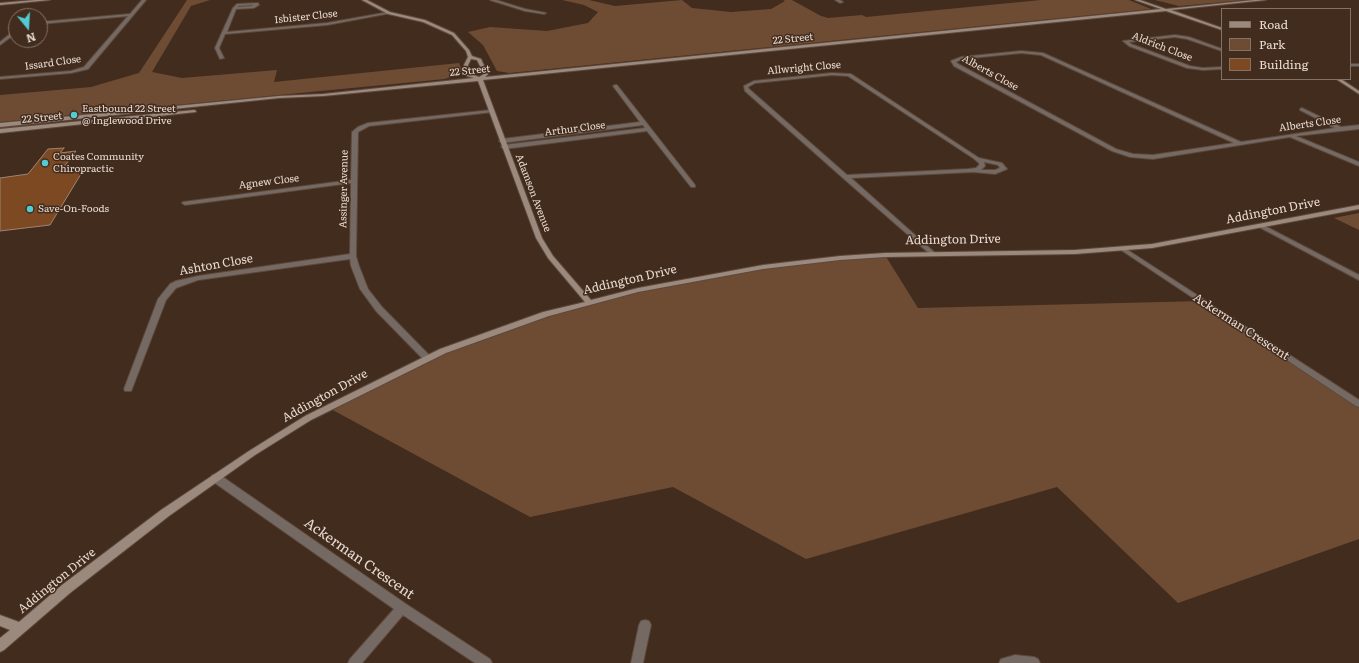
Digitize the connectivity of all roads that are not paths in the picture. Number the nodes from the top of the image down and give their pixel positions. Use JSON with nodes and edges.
{"nodes":[{"id":1,"x":16,"y":0,"type":"edge"},
{"id":2,"x":48,"y":0,"type":"edge"},
{"id":3,"x":144,"y":0,"type":"edge"},
{"id":4,"x":364,"y":0,"type":"edge"},
{"id":5,"x":492,"y":0,"type":"edge"},
{"id":6,"x":1137,"y":0,"type":"edge"},
{"id":7,"x":1149,"y":0,"type":"edge"},
{"id":8,"x":1264,"y":0,"type":"edge"},
{"id":9,"x":0,"y":2,"type":"edge"},
{"id":10,"x":236,"y":8,"type":"junction"},
{"id":11,"x":1176,"y":9,"type":"junction"},
{"id":12,"x":1166,"y":10,"type":"junction"},
{"id":13,"x":389,"y":12,"type":"junction"},
{"id":14,"x":544,"y":13,"type":"dead end"},
{"id":15,"x":132,"y":15,"type":"junction"},
{"id":16,"x":48,"y":22,"type":"edge"},
{"id":17,"x":1221,"y":25,"type":"edge"},
{"id":18,"x":1221,"y":29,"type":"edge"},
{"id":19,"x":224,"y":33,"type":"junction"},
{"id":20,"x":8,"y":38,"type":"edge"},
{"id":21,"x":0,"y":44,"type":"edge"},
{"id":22,"x":1221,"y":50,"type":"edge"},
{"id":23,"x":470,"y":57,"type":"junction"},
{"id":24,"x":222,"y":58,"type":"dead end"},
{"id":25,"x":1221,"y":68,"type":"edge"},
{"id":26,"x":0,"y":78,"type":"edge"},
{"id":27,"x":480,"y":79,"type":"junction"},
{"id":28,"x":1340,"y":80,"type":"edge"},
{"id":29,"x":615,"y":86,"type":"dead end"},
{"id":30,"x":1359,"y":93,"type":"edge"},
{"id":31,"x":323,"y":95,"type":"junction"},
{"id":32,"x":1302,"y":109,"type":"dead end"},
{"id":33,"x":491,"y":111,"type":"junction"},
{"id":34,"x":644,"y":124,"type":"junction"},
{"id":35,"x":0,"y":125,"type":"edge"},
{"id":36,"x":1359,"y":127,"type":"edge"},
{"id":37,"x":1339,"y":128,"type":"junction"},
{"id":38,"x":648,"y":129,"type":"junction"},
{"id":39,"x":0,"y":131,"type":"edge"},
{"id":40,"x":1290,"y":136,"type":"junction"},
{"id":41,"x":503,"y":144,"type":"junction"},
{"id":42,"x":1240,"y":144,"type":"junction"},
{"id":43,"x":976,"y":158,"type":"junction"},
{"id":44,"x":1359,"y":164,"type":"edge"},
{"id":45,"x":972,"y":171,"type":"junction"},
{"id":46,"x":845,"y":177,"type":"junction"},
{"id":47,"x":355,"y":182,"type":"junction"},
{"id":48,"x":693,"y":186,"type":"dead end"},
{"id":49,"x":185,"y":203,"type":"dead end"},
{"id":50,"x":1359,"y":207,"type":"edge"},
{"id":51,"x":1261,"y":226,"type":"junction"},
{"id":52,"x":1123,"y":249,"type":"junction"},
{"id":53,"x":932,"y":253,"type":"junction"},
{"id":54,"x":353,"y":256,"type":"junction"},
{"id":55,"x":1359,"y":278,"type":"edge"},
{"id":56,"x":589,"y":302,"type":"junction"},
{"id":57,"x":427,"y":358,"type":"junction"},
{"id":58,"x":128,"y":389,"type":"dead end"},
{"id":59,"x":1359,"y":404,"type":"edge"},
{"id":60,"x":216,"y":478,"type":"junction"},
{"id":61,"x":402,"y":608,"type":"junction"},
{"id":62,"x":0,"y":620,"type":"edge"},
{"id":63,"x":645,"y":625,"type":"dead end"},
{"id":64,"x":19,"y":628,"type":"junction"},
{"id":65,"x":0,"y":646,"type":"edge"},
{"id":66,"x":354,"y":663,"type":"edge"},
{"id":67,"x":486,"y":663,"type":"edge"},
{"id":68,"x":637,"y":663,"type":"edge"},
{"id":69,"x":1005,"y":663,"type":"edge"},
{"id":70,"x":1034,"y":663,"type":"edge"}],
"edges":[{"from":1,"to":9,"type":"street"},
{"from":2,"to":9,"type":"street"},
{"from":3,"to":15,"type":"street","name":"Issard Close"},
{"from":4,"to":13,"type":"street"},
{"from":5,"to":14,"type":"street"},
{"from":6,"to":12,"type":"street"},
{"from":7,"to":11,"type":"street"},
{"from":8,"to":11,"type":"street","name":"22 Street"},
{"from":10,"to":10,"type":"street"},
{"from":10,"to":19,"type":"street"},
{"from":11,"to":12,"type":"street","name":"22 Street"},
{"from":11,"to":17,"type":"street"},
{"from":12,"to":18,"type":"street"},
{"from":12,"to":27,"type":"street","name":"22 Street"},
{"from":13,"to":19,"type":"street","name":"Isbister Close"},
{"from":13,"to":23,"type":"street"},
{"from":15,"to":16,"type":"street"},
{"from":15,"to":26,"type":"street","name":"Issard Close"},
{"from":19,"to":24,"type":"street"},
{"from":20,"to":21,"type":"street"},
{"from":22,"to":25,"type":"street","name":"Aldrich Close"},
{"from":23,"to":27,"type":"street"},
{"from":23,"to":27,"type":"street"},
{"from":27,"to":31,"type":"street","name":"22 Street"},
{"from":27,"to":33,"type":"street","name":"Adamson Avenue"},
{"from":28,"to":30,"type":"street"},
{"from":29,"to":34,"type":"street"},
{"from":31,"to":35,"type":"street","name":"22 Street"},
{"from":31,"to":39,"type":"street","name":"22 Street"},
{"from":32,"to":37,"type":"street"},
{"from":33,"to":41,"type":"street","name":"Adamson Avenue"},
{"from":33,"to":47,"type":"street","name":"Assinger Avenue"},
{"from":34,"to":38,"type":"street"},
{"from":34,"to":41,"type":"street","name":"Arthur Close"},
{"from":36,"to":37,"type":"street","name":"Alberts Close"},
{"from":37,"to":40,"type":"street","name":"Alberts Close"},
{"from":38,"to":41,"type":"street","name":"Arthur Close"},
{"from":38,"to":48,"type":"street"},
{"from":40,"to":42,"type":"street","name":"Alberts Close"},
{"from":40,"to":44,"type":"street"},
{"from":41,"to":56,"type":"street","name":"Adamson Avenue"},
{"from":42,"to":42,"type":"street","name":"Alberts Close"},
{"from":43,"to":45,"type":"street"},
{"from":43,"to":45,"type":"street","name":"Allwright Close"},
{"from":43,"to":46,"type":"street","name":"Allwright Close"},
{"from":45,"to":46,"type":"street","name":"Allwright Close"},
{"from":46,"to":53,"type":"street","name":"Allwright Close"},
{"from":47,"to":49,"type":"street","name":"Agnew Close"},
{"from":47,"to":54,"type":"street","name":"Assinger Avenue"},
{"from":50,"to":51,"type":"street","name":"Addington Drive"},
{"from":51,"to":52,"type":"street","name":"Addington Drive"},
{"from":51,"to":55,"type":"street"},
{"from":52,"to":53,"type":"street","name":"Addington Drive"},
{"from":52,"to":59,"type":"street","name":"Ackerman Crescent"},
{"from":53,"to":56,"type":"street","name":"Addington Drive"},
{"from":54,"to":57,"type":"street","name":"Assinger Avenue"},
{"from":54,"to":58,"type":"street","name":"Ashton Close"},
{"from":56,"to":57,"type":"street","name":"Addington Drive"},
{"from":57,"to":60,"type":"street","name":"Addington Drive"},
{"from":60,"to":61,"type":"street","name":"Ackerman Crescent"},
{"from":60,"to":64,"type":"street","name":"Addington Drive"},
{"from":61,"to":66,"type":"street"},
{"from":61,"to":67,"type":"street","name":"Ackerman Crescent"},
{"from":62,"to":64,"type":"street"},
{"from":63,"to":68,"type":"street"},
{"from":64,"to":65,"type":"street","name":"Addington Drive"},
{"from":69,"to":70,"type":"street"}]}
